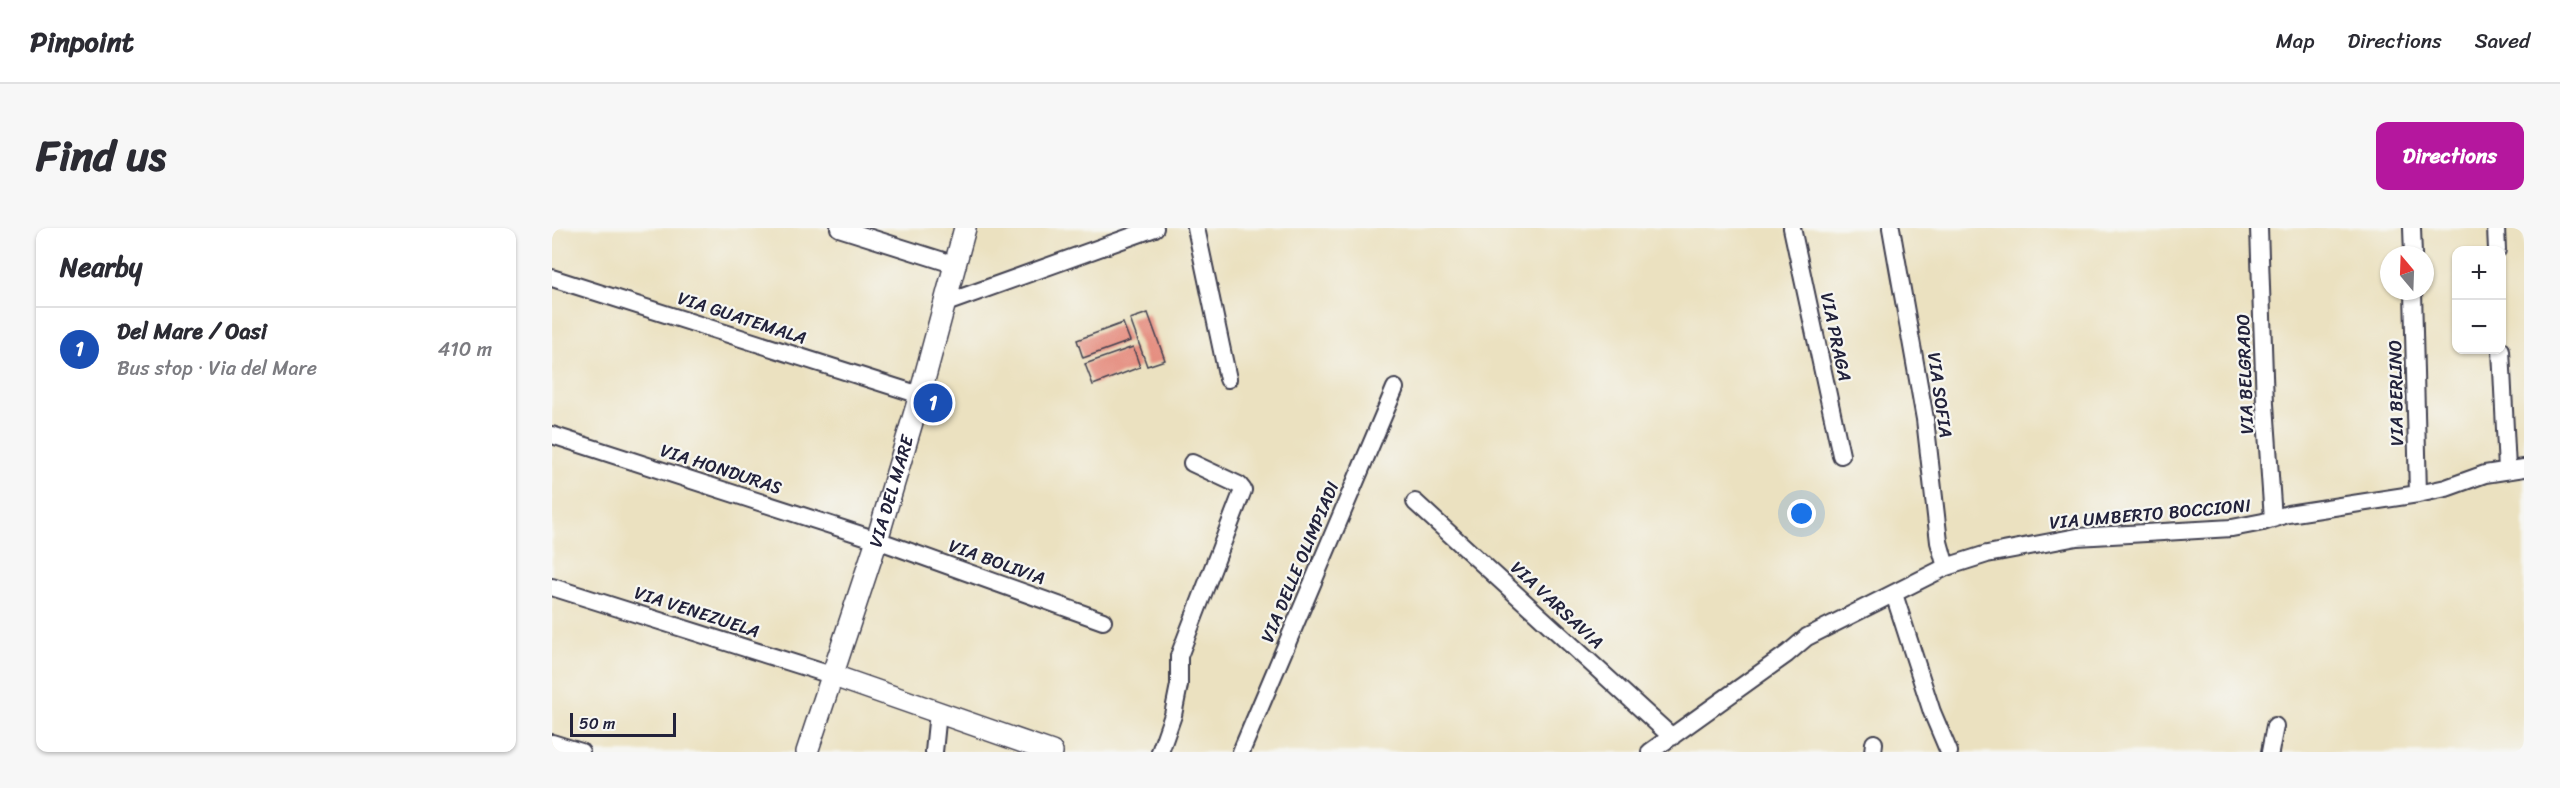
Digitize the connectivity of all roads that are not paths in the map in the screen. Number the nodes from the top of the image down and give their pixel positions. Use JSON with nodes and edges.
{"nodes":[{"id":1,"x":839,"y":228,"type":"edge"},
{"id":2,"x":965,"y":228,"type":"edge"},
{"id":3,"x":1155,"y":228,"type":"edge"},
{"id":4,"x":1196,"y":228,"type":"edge"},
{"id":5,"x":1792,"y":228,"type":"edge"},
{"id":6,"x":1891,"y":228,"type":"edge"},
{"id":7,"x":2259,"y":228,"type":"edge"},
{"id":8,"x":2412,"y":228,"type":"edge"},
{"id":9,"x":2496,"y":228,"type":"edge"},
{"id":10,"x":2413,"y":246,"type":"edge"},
{"id":11,"x":2497,"y":246,"type":"edge"},
{"id":12,"x":956,"y":265,"type":"junction"},
{"id":13,"x":552,"y":278,"type":"edge"},
{"id":14,"x":2413,"y":300,"type":"edge"},
{"id":15,"x":946,"y":303,"type":"junction"},
{"id":16,"x":2502,"y":354,"type":"edge"},
{"id":17,"x":1228,"y":379,"type":"dead end"},
{"id":18,"x":1395,"y":388,"type":"dead end"},
{"id":19,"x":920,"y":395,"type":"junction"},
{"id":20,"x":552,"y":435,"type":"edge"},
{"id":21,"x":1841,"y":455,"type":"dead end"},
{"id":22,"x":1192,"y":463,"type":"dead end"},
{"id":23,"x":2516,"y":468,"type":"edge"},
{"id":24,"x":2418,"y":494,"type":"junction"},
{"id":25,"x":1416,"y":502,"type":"dead end"},
{"id":26,"x":2273,"y":519,"type":"junction"},
{"id":27,"x":877,"y":540,"type":"junction"},
{"id":28,"x":1946,"y":567,"type":"junction"},
{"id":29,"x":552,"y":586,"type":"edge"},
{"id":30,"x":1894,"y":594,"type":"junction"},
{"id":31,"x":1103,"y":621,"type":"dead end"},
{"id":32,"x":831,"y":675,"type":"junction"},
{"id":33,"x":938,"y":712,"type":"junction"},
{"id":34,"x":2275,"y":726,"type":"dead end"},
{"id":35,"x":1672,"y":737,"type":"junction"},
{"id":36,"x":552,"y":743,"type":"edge"},
{"id":37,"x":581,"y":752,"type":"edge"},
{"id":38,"x":807,"y":752,"type":"edge"},
{"id":39,"x":934,"y":752,"type":"edge"},
{"id":40,"x":1052,"y":752,"type":"edge"},
{"id":41,"x":1160,"y":752,"type":"edge"},
{"id":42,"x":1240,"y":752,"type":"edge"},
{"id":43,"x":1650,"y":752,"type":"edge"},
{"id":44,"x":1949,"y":752,"type":"edge"},
{"id":45,"x":2270,"y":752,"type":"edge"}],
"edges":[{"from":1,"to":12,"type":"street"},
{"from":2,"to":12,"type":"street","name":"VIA DEL MARE"},
{"from":3,"to":15,"type":"street"},
{"from":4,"to":17,"type":"street"},
{"from":5,"to":21,"type":"street","name":"VIA PRAGA"},
{"from":6,"to":28,"type":"street","name":"VIA SOFIA"},
{"from":7,"to":26,"type":"street","name":"VIA BELGRADO"},
{"from":8,"to":10,"type":"street"},
{"from":9,"to":11,"type":"street"},
{"from":12,"to":15,"type":"street","name":"VIA DEL MARE"},
{"from":13,"to":19,"type":"street","name":"VIA GUATEMALA"},
{"from":14,"to":24,"type":"street","name":"VIA BERLINO"},
{"from":15,"to":19,"type":"street","name":"VIA DEL MARE"},
{"from":16,"to":23,"type":"street"},
{"from":18,"to":42,"type":"street","name":"VIA DELLE OLIMPIADI"},
{"from":19,"to":27,"type":"street","name":"VIA DEL MARE"},
{"from":20,"to":27,"type":"street","name":"VIA HONDURAS"},
{"from":22,"to":41,"type":"street"},
{"from":23,"to":24,"type":"street","name":"VIA UMBERTO BOCCIONI"},
{"from":24,"to":26,"type":"street","name":"VIA UMBERTO BOCCIONI"},
{"from":25,"to":35,"type":"street","name":"VIA VARSAVIA"},
{"from":26,"to":28,"type":"street","name":"VIA UMBERTO BOCCIONI"},
{"from":27,"to":31,"type":"street","name":"VIA BOLIVIA"},
{"from":27,"to":32,"type":"street","name":"VIA DEL MARE"},
{"from":28,"to":30,"type":"street","name":"VIA UMBERTO BOCCIONI"},
{"from":29,"to":32,"type":"street","name":"VIA VENEZUELA"},
{"from":30,"to":35,"type":"street","name":"VIA UMBERTO BOCCIONI"},
{"from":30,"to":44,"type":"street"},
{"from":32,"to":33,"type":"street"},
{"from":32,"to":38,"type":"street","name":"VIA DEL MARE"},
{"from":33,"to":39,"type":"street"},
{"from":33,"to":40,"type":"street"},
{"from":34,"to":45,"type":"street"},
{"from":35,"to":43,"type":"street","name":"VIA UMBERTO BOCCIONI"},
{"from":36,"to":37,"type":"street"}]}
